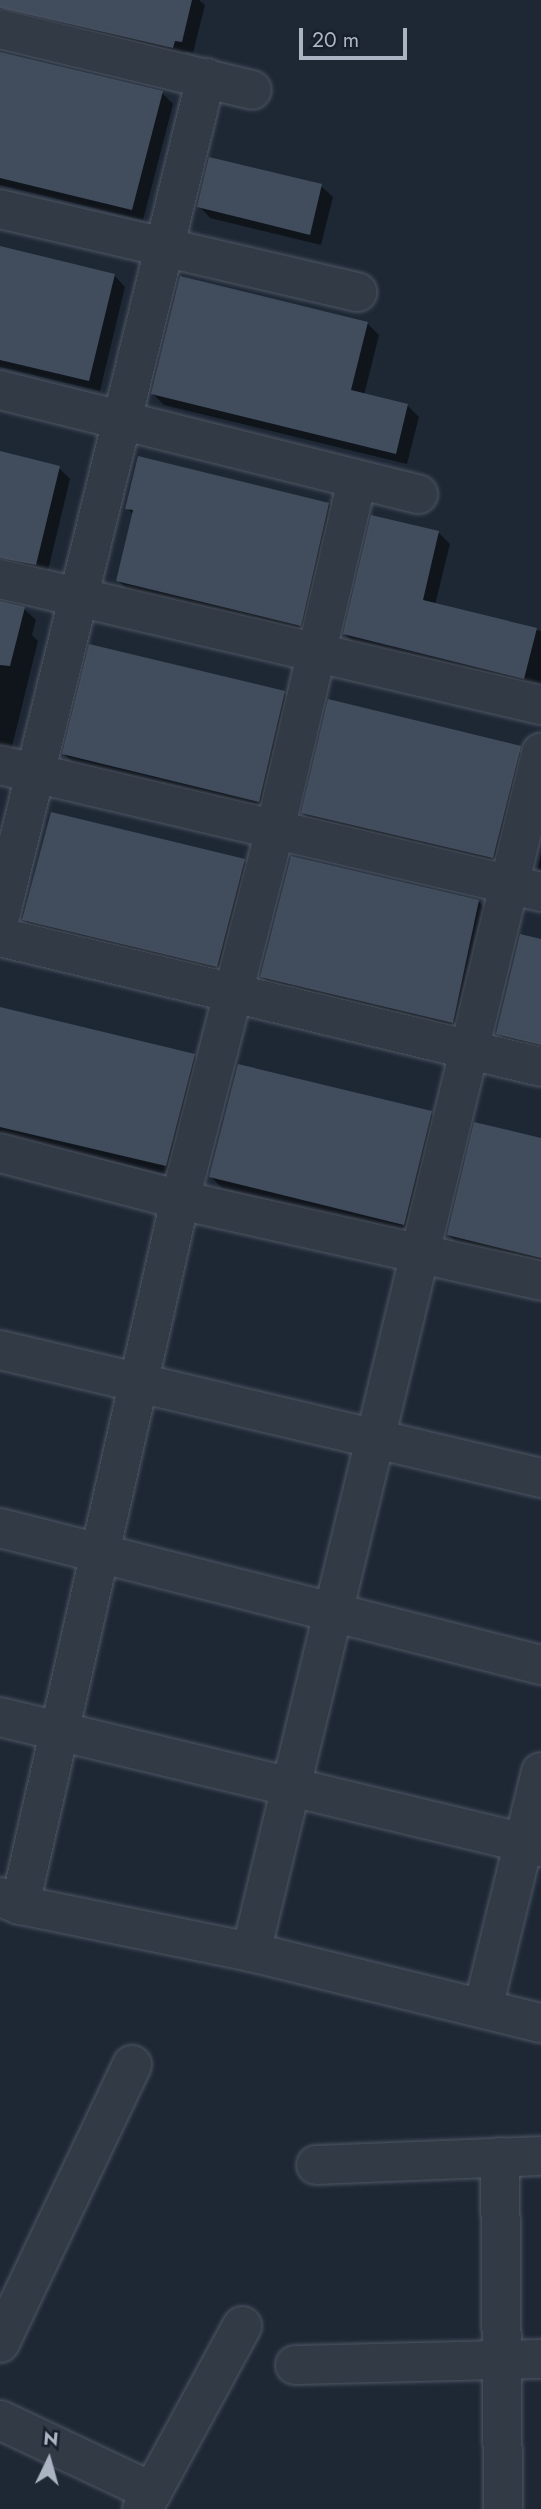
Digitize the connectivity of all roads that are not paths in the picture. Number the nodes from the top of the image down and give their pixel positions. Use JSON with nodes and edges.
{"nodes":[{"id":1,"x":0,"y":29,"type":"edge"},
{"id":2,"x":206,"y":78,"type":"junction"},
{"id":3,"x":251,"y":90,"type":"dead end"},
{"id":4,"x":0,"y":209,"type":"edge"},
{"id":5,"x":162,"y":247,"type":"junction"},
{"id":6,"x":358,"y":292,"type":"dead end"},
{"id":7,"x":0,"y":390,"type":"edge"},
{"id":8,"x":123,"y":421,"type":"junction"},
{"id":9,"x":356,"y":481,"type":"junction"},
{"id":10,"x":418,"y":494,"type":"dead end"},
{"id":11,"x":0,"y":579,"type":"edge"},
{"id":12,"x":79,"y":596,"type":"junction"},
{"id":13,"x":318,"y":653,"type":"junction"},
{"id":14,"x":541,"y":705,"type":"edge"},
{"id":15,"x":541,"y":753,"type":"edge"},
{"id":16,"x":18,"y":768,"type":"edge"},
{"id":17,"x":275,"y":830,"type":"junction"},
{"id":18,"x":525,"y":888,"type":"edge"},
{"id":19,"x":0,"y":917,"type":"edge"},
{"id":20,"x":0,"y":937,"type":"edge"},
{"id":21,"x":232,"y":992,"type":"junction"},
{"id":22,"x":470,"y":1050,"type":"junction"},
{"id":23,"x":541,"y":1067,"type":"edge"},
{"id":24,"x":0,"y":1153,"type":"edge"},
{"id":25,"x":180,"y":1200,"type":"junction"},
{"id":26,"x":420,"y":1253,"type":"junction"},
{"id":27,"x":541,"y":1281,"type":"edge"},
{"id":28,"x":0,"y":1350,"type":"edge"},
{"id":29,"x":140,"y":1381,"type":"junction"},
{"id":30,"x":376,"y":1438,"type":"junction"},
{"id":31,"x":541,"y":1478,"type":"edge"},
{"id":32,"x":0,"y":1528,"type":"edge"},
{"id":33,"x":98,"y":1549,"type":"junction"},
{"id":34,"x":334,"y":1611,"type":"junction"},
{"id":35,"x":541,"y":1665,"type":"edge"},
{"id":36,"x":0,"y":1717,"type":"edge"},
{"id":37,"x":60,"y":1731,"type":"junction"},
{"id":38,"x":541,"y":1772,"type":"edge"},
{"id":39,"x":291,"y":1786,"type":"junction"},
{"id":40,"x":532,"y":1845,"type":"edge"},
{"id":41,"x":10,"y":1901,"type":"edge"},
{"id":42,"x":251,"y":1952,"type":"junction"},
{"id":43,"x":482,"y":2008,"type":"junction"},
{"id":44,"x":541,"y":2023,"type":"edge"},
{"id":45,"x":132,"y":2065,"type":"dead end"},
{"id":46,"x":541,"y":2156,"type":"edge"},
{"id":47,"x":500,"y":2157,"type":"junction"},
{"id":48,"x":316,"y":2165,"type":"dead end"},
{"id":49,"x":242,"y":2326,"type":"dead end"},
{"id":50,"x":0,"y":2343,"type":"edge"},
{"id":51,"x":523,"y":2360,"type":"edge"},
{"id":52,"x":296,"y":2365,"type":"dead end"},
{"id":53,"x":0,"y":2420,"type":"edge"},
{"id":54,"x":147,"y":2501,"type":"edge"},
{"id":55,"x":503,"y":2509,"type":"edge"}],
"edges":[{"from":1,"to":2,"type":"street"},
{"from":2,"to":3,"type":"street"},
{"from":2,"to":5,"type":"street"},
{"from":4,"to":5,"type":"street"},
{"from":5,"to":6,"type":"street"},
{"from":5,"to":8,"type":"street"},
{"from":7,"to":8,"type":"street"},
{"from":8,"to":9,"type":"street"},
{"from":8,"to":12,"type":"street"},
{"from":9,"to":10,"type":"street"},
{"from":9,"to":13,"type":"street"},
{"from":11,"to":12,"type":"street"},
{"from":12,"to":13,"type":"street"},
{"from":12,"to":16,"type":"street"},
{"from":13,"to":14,"type":"street"},
{"from":13,"to":17,"type":"street"},
{"from":15,"to":18,"type":"street"},
{"from":16,"to":17,"type":"street"},
{"from":16,"to":19,"type":"street"},
{"from":17,"to":18,"type":"street"},
{"from":17,"to":21,"type":"street"},
{"from":18,"to":22,"type":"street"},
{"from":20,"to":21,"type":"street"},
{"from":21,"to":22,"type":"street"},
{"from":21,"to":25,"type":"street"},
{"from":22,"to":23,"type":"street"},
{"from":22,"to":26,"type":"street"},
{"from":24,"to":25,"type":"street"},
{"from":25,"to":26,"type":"street"},
{"from":25,"to":29,"type":"street"},
{"from":26,"to":27,"type":"street"},
{"from":26,"to":30,"type":"street"},
{"from":28,"to":29,"type":"street"},
{"from":29,"to":30,"type":"street"},
{"from":29,"to":33,"type":"street"},
{"from":30,"to":31,"type":"street"},
{"from":30,"to":34,"type":"street"},
{"from":32,"to":33,"type":"street"},
{"from":33,"to":34,"type":"street"},
{"from":33,"to":37,"type":"street"},
{"from":34,"to":35,"type":"street"},
{"from":34,"to":39,"type":"street"},
{"from":36,"to":37,"type":"street"},
{"from":37,"to":39,"type":"street"},
{"from":37,"to":41,"type":"street"},
{"from":38,"to":40,"type":"street"},
{"from":39,"to":40,"type":"street"},
{"from":39,"to":42,"type":"street"},
{"from":40,"to":43,"type":"street"},
{"from":41,"to":42,"type":"street"},
{"from":42,"to":43,"type":"street"},
{"from":43,"to":44,"type":"street"},
{"from":45,"to":50,"type":"street"},
{"from":46,"to":47,"type":"street"},
{"from":47,"to":48,"type":"street"},
{"from":47,"to":51,"type":"street"},
{"from":49,"to":54,"type":"street"},
{"from":51,"to":52,"type":"street"},
{"from":51,"to":55,"type":"street"},
{"from":53,"to":54,"type":"street"}]}
